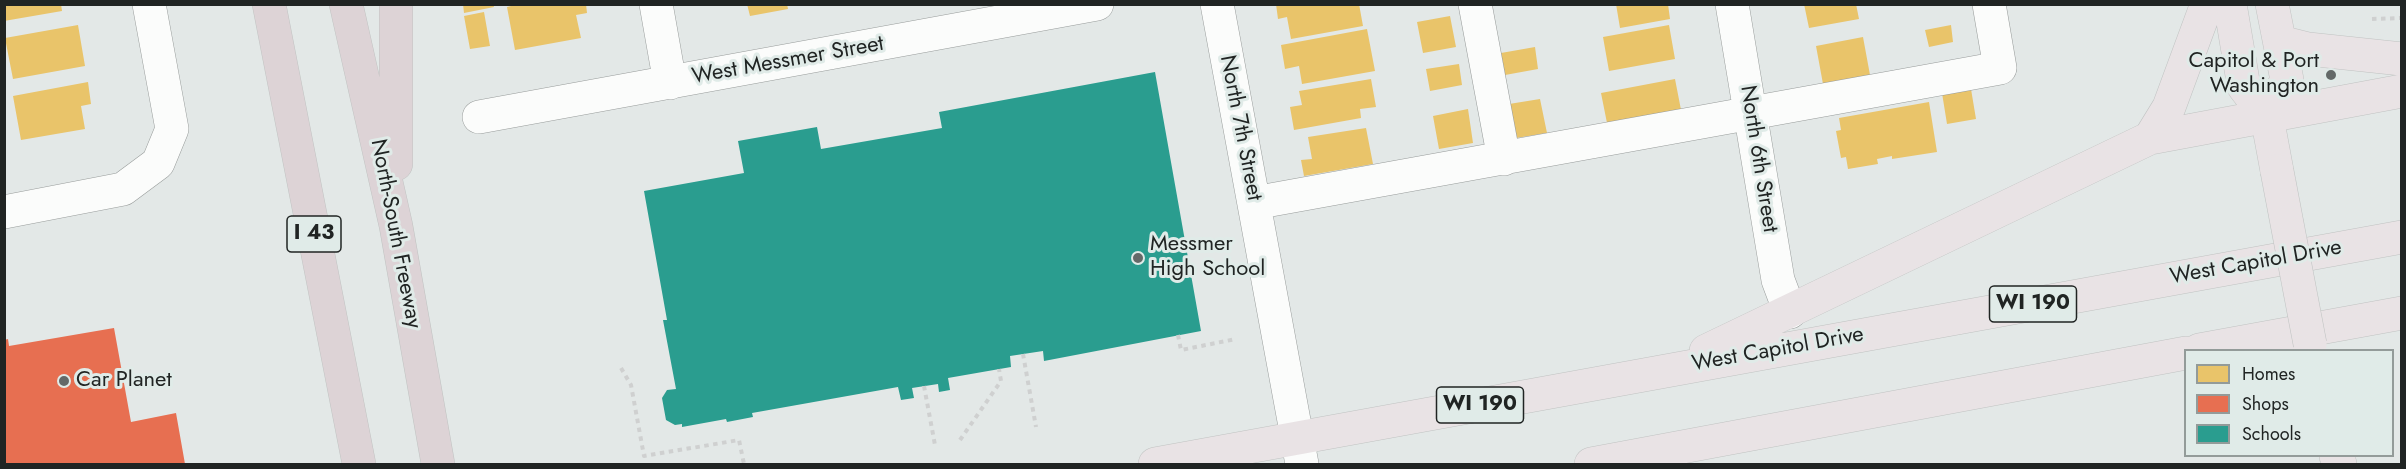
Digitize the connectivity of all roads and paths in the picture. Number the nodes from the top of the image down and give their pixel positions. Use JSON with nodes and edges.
{"nodes":[{"id":1,"x":149,"y":4,"type":"edge"},
{"id":2,"x":269,"y":4,"type":"edge"},
{"id":3,"x":346,"y":4,"type":"edge"},
{"id":4,"x":396,"y":4,"type":"edge"},
{"id":5,"x":656,"y":4,"type":"edge"},
{"id":6,"x":1097,"y":4,"type":"edge"},
{"id":7,"x":1217,"y":4,"type":"edge"},
{"id":8,"x":1475,"y":4,"type":"edge"},
{"id":9,"x":1732,"y":4,"type":"edge"},
{"id":10,"x":1989,"y":4,"type":"edge"},
{"id":11,"x":2207,"y":4,"type":"edge"},
{"id":12,"x":2230,"y":4,"type":"edge"},
{"id":13,"x":2272,"y":4,"type":"edge"},
{"id":14,"x":961,"y":17,"type":"edge"},
{"id":15,"x":2280,"y":42,"type":"junction"},
{"id":16,"x":2402,"y":59,"type":"edge"},
{"id":17,"x":670,"y":83,"type":"junction"},
{"id":18,"x":2402,"y":91,"type":"edge"},
{"id":19,"x":1752,"y":114,"type":"junction"},
{"id":20,"x":478,"y":117,"type":"dead end"},
{"id":21,"x":2266,"y":117,"type":"junction"},
{"id":22,"x":2150,"y":138,"type":"junction"},
{"id":23,"x":1504,"y":159,"type":"junction"},
{"id":24,"x":1254,"y":203,"type":"junction"},
{"id":25,"x":4,"y":212,"type":"edge"},
{"id":26,"x":396,"y":226,"type":"junction"},
{"id":27,"x":2402,"y":237,"type":"edge"},
{"id":28,"x":1790,"y":312,"type":"junction"},
{"id":29,"x":2402,"y":313,"type":"edge"},
{"id":30,"x":1178,"y":335,"type":"dead end"},
{"id":31,"x":1236,"y":339,"type":"dead end"},
{"id":32,"x":2210,"y":349,"type":"edge"},
{"id":33,"x":2311,"y":349,"type":"edge"},
{"id":34,"x":2184,"y":353,"type":"edge"},
{"id":35,"x":1023,"y":354,"type":"dead end"},
{"id":36,"x":621,"y":368,"type":"dead end"},
{"id":37,"x":999,"y":369,"type":"dead end"},
{"id":38,"x":1664,"y":371,"type":"junction"},
{"id":39,"x":924,"y":386,"type":"dead end"},
{"id":40,"x":1036,"y":427,"type":"dead end"},
{"id":41,"x":960,"y":440,"type":"dead end"},
{"id":42,"x":935,"y":445,"type":"dead end"},
{"id":43,"x":1300,"y":451,"type":"edge"},
{"id":44,"x":359,"y":465,"type":"edge"},
{"id":45,"x":438,"y":465,"type":"edge"},
{"id":46,"x":744,"y":465,"type":"edge"},
{"id":47,"x":1155,"y":465,"type":"edge"},
{"id":48,"x":1591,"y":465,"type":"edge"}],
"edges":[{"from":1,"to":25,"type":"street"},
{"from":2,"to":44,"type":"highway","number":"I 43"},
{"from":3,"to":26,"type":"highway","name":"North-South Freeway"},
{"from":4,"to":26,"type":"highway"},
{"from":5,"to":17,"type":"street"},
{"from":6,"to":14,"type":"street","name":"West Messmer Street"},
{"from":7,"to":24,"type":"street","name":"North 7th Street"},
{"from":8,"to":23,"type":"street"},
{"from":9,"to":19,"type":"street","name":"North 6th Street"},
{"from":10,"to":19,"type":"street"},
{"from":11,"to":22,"type":"main road"},
{"from":12,"to":21,"type":"main road"},
{"from":13,"to":15,"type":"main road"},
{"from":14,"to":17,"type":"street","name":"West Messmer Street"},
{"from":15,"to":16,"type":"main road"},
{"from":15,"to":21,"type":"main road"},
{"from":17,"to":20,"type":"street","name":"West Messmer Street"},
{"from":18,"to":21,"type":"main road"},
{"from":19,"to":23,"type":"street"},
{"from":19,"to":28,"type":"street","name":"North 6th Street"},
{"from":21,"to":22,"type":"main road"},
{"from":21,"to":33,"type":"main road","bridge":true},
{"from":22,"to":28,"type":"main road"},
{"from":23,"to":24,"type":"street"},
{"from":24,"to":43,"type":"street","name":"North 7th Street"},
{"from":26,"to":45,"type":"highway","name":"North-South Freeway"},
{"from":27,"to":38,"type":"main road","name":"West Capitol Drive","number":"WI 190"},
{"from":28,"to":38,"type":"main road"},
{"from":29,"to":32,"type":"main road"},
{"from":30,"to":31,"type":"path"},
{"from":34,"to":48,"type":"main road"},
{"from":35,"to":40,"type":"path"},
{"from":36,"to":46,"type":"path"},
{"from":37,"to":41,"type":"path"},
{"from":38,"to":43,"type":"main road","name":"West Capitol Drive","number":"WI 190"},
{"from":39,"to":42,"type":"path"},
{"from":43,"to":47,"type":"main road","name":"West Capitol Drive","number":"WI 190"}]}
